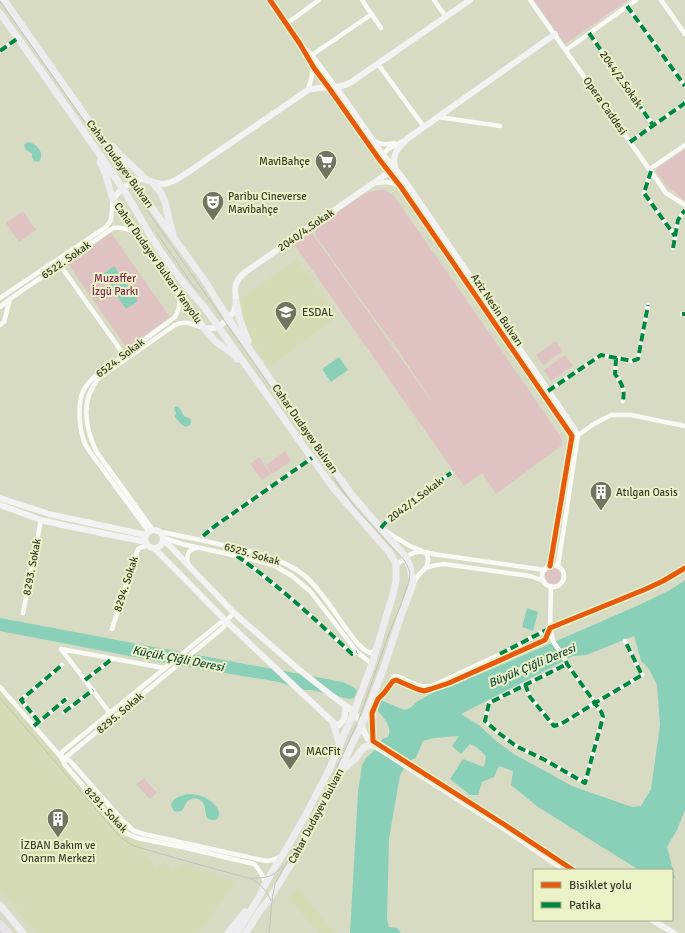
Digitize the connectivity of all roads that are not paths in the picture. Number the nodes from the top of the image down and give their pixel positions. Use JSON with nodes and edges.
{"nodes":[{"id":1,"x":4,"y":0,"type":"edge"},
{"id":2,"x":270,"y":0,"type":"edge"},
{"id":3,"x":319,"y":0,"type":"edge"},
{"id":4,"x":362,"y":0,"type":"edge"},
{"id":5,"x":434,"y":0,"type":"edge"},
{"id":6,"x":470,"y":0,"type":"edge"},
{"id":7,"x":530,"y":0,"type":"edge"},
{"id":8,"x":636,"y":0,"type":"edge"},
{"id":9,"x":661,"y":0,"type":"edge"},
{"id":10,"x":627,"y":6,"type":"junction"},
{"id":11,"x":0,"y":13,"type":"edge"},
{"id":12,"x":372,"y":14,"type":"junction"},
{"id":13,"x":446,"y":17,"type":"junction"},
{"id":14,"x":286,"y":24,"type":"junction"},
{"id":15,"x":381,"y":28,"type":"dead end"},
{"id":16,"x":589,"y":33,"type":"junction"},
{"id":17,"x":555,"y":34,"type":"junction"},
{"id":18,"x":685,"y":34,"type":"edge"},
{"id":19,"x":18,"y":38,"type":"junction"},
{"id":20,"x":300,"y":44,"type":"junction"},
{"id":21,"x":566,"y":50,"type":"junction"},
{"id":22,"x":0,"y":51,"type":"edge"},
{"id":23,"x":312,"y":55,"type":"junction"},
{"id":24,"x":378,"y":64,"type":"junction"},
{"id":25,"x":314,"y":68,"type":"junction"},
{"id":26,"x":685,"y":86,"type":"edge"},
{"id":27,"x":336,"y":87,"type":"junction"},
{"id":28,"x":329,"y":88,"type":"junction"},
{"id":29,"x":308,"y":90,"type":"junction"},
{"id":30,"x":685,"y":103,"type":"edge"},
{"id":31,"x":438,"y":117,"type":"junction"},
{"id":32,"x":89,"y":120,"type":"junction"},
{"id":33,"x":653,"y":125,"type":"junction"},
{"id":34,"x":500,"y":126,"type":"dead end"},
{"id":35,"x":80,"y":127,"type":"junction"},
{"id":36,"x":424,"y":127,"type":"junction"},
{"id":37,"x":407,"y":139,"type":"junction"},
{"id":38,"x":373,"y":140,"type":"junction"},
{"id":39,"x":630,"y":142,"type":"junction"},
{"id":40,"x":398,"y":143,"type":"junction"},
{"id":41,"x":685,"y":145,"type":"edge"},
{"id":42,"x":381,"y":157,"type":"junction"},
{"id":43,"x":395,"y":168,"type":"junction"},
{"id":44,"x":650,"y":170,"type":"junction"},
{"id":45,"x":389,"y":172,"type":"junction"},
{"id":46,"x":150,"y":181,"type":"junction"},
{"id":47,"x":133,"y":182,"type":"junction"},
{"id":48,"x":374,"y":183,"type":"junction"},
{"id":49,"x":401,"y":187,"type":"junction"},
{"id":50,"x":122,"y":188,"type":"junction"},
{"id":51,"x":113,"y":199,"type":"junction"},
{"id":52,"x":685,"y":205,"type":"edge"},
{"id":53,"x":685,"y":210,"type":"edge"},
{"id":54,"x":136,"y":234,"type":"junction"},
{"id":55,"x":675,"y":236,"type":"junction"},
{"id":56,"x":173,"y":237,"type":"junction"},
{"id":57,"x":673,"y":248,"type":"dead end"},
{"id":58,"x":60,"y":265,"type":"junction"},
{"id":59,"x":180,"y":294,"type":"junction"},
{"id":60,"x":0,"y":298,"type":"edge"},
{"id":61,"x":10,"y":299,"type":"junction"},
{"id":62,"x":236,"y":302,"type":"junction"},
{"id":63,"x":648,"y":305,"type":"dead end"},
{"id":64,"x":0,"y":308,"type":"edge"},
{"id":65,"x":228,"y":318,"type":"junction"},
{"id":66,"x":0,"y":325,"type":"edge"},
{"id":67,"x":218,"y":327,"type":"junction"},
{"id":68,"x":204,"y":328,"type":"junction"},
{"id":69,"x":124,"y":355,"type":"junction"},
{"id":70,"x":616,"y":358,"type":"junction"},
{"id":71,"x":260,"y":364,"type":"junction"},
{"id":72,"x":258,"y":384,"type":"junction"},
{"id":73,"x":548,"y":391,"type":"junction"},
{"id":74,"x":623,"y":401,"type":"dead end"},
{"id":75,"x":685,"y":426,"type":"edge"},
{"id":76,"x":574,"y":436,"type":"junction"},
{"id":77,"x":312,"y":458,"type":"junction"},
{"id":78,"x":451,"y":473,"type":"dead end"},
{"id":79,"x":0,"y":498,"type":"edge"},
{"id":80,"x":0,"y":505,"type":"edge"},
{"id":81,"x":41,"y":520,"type":"junction"},
{"id":82,"x":381,"y":528,"type":"junction"},
{"id":83,"x":150,"y":532,"type":"junction"},
{"id":84,"x":203,"y":536,"type":"dead end"},
{"id":85,"x":162,"y":537,"type":"junction"},
{"id":86,"x":146,"y":544,"type":"junction"},
{"id":87,"x":155,"y":549,"type":"junction"},
{"id":88,"x":203,"y":549,"type":"junction"},
{"id":89,"x":423,"y":551,"type":"junction"},
{"id":90,"x":237,"y":556,"type":"junction"},
{"id":91,"x":406,"y":557,"type":"junction"},
{"id":92,"x":188,"y":564,"type":"junction"},
{"id":93,"x":396,"y":564,"type":"junction"},
{"id":94,"x":550,"y":566,"type":"junction"},
{"id":95,"x":558,"y":566,"type":"junction"},
{"id":96,"x":424,"y":570,"type":"junction"},
{"id":97,"x":545,"y":570,"type":"junction"},
{"id":98,"x":544,"y":581,"type":"junction"},
{"id":99,"x":413,"y":584,"type":"junction"},
{"id":100,"x":551,"y":586,"type":"junction"},
{"id":101,"x":23,"y":613,"type":"dead end"},
{"id":102,"x":234,"y":613,"type":"junction"},
{"id":103,"x":226,"y":620,"type":"junction"},
{"id":104,"x":550,"y":628,"type":"junction"},
{"id":105,"x":112,"y":629,"type":"dead end"},
{"id":106,"x":625,"y":641,"type":"dead end"},
{"id":107,"x":376,"y":650,"type":"junction"},
{"id":108,"x":357,"y":652,"type":"junction"},
{"id":109,"x":112,"y":658,"type":"junction"},
{"id":110,"x":566,"y":662,"type":"junction"},
{"id":111,"x":372,"y":664,"type":"junction"},
{"id":112,"x":62,"y":665,"type":"dead end"},
{"id":113,"x":165,"y":667,"type":"junction"},
{"id":114,"x":85,"y":680,"type":"junction"},
{"id":115,"x":393,"y":681,"type":"dead end"},
{"id":116,"x":525,"y":684,"type":"junction"},
{"id":117,"x":0,"y":687,"type":"edge"},
{"id":118,"x":93,"y":690,"type":"junction"},
{"id":119,"x":66,"y":699,"type":"dead end"},
{"id":120,"x":595,"y":703,"type":"junction"},
{"id":121,"x":345,"y":706,"type":"junction"},
{"id":122,"x":64,"y":712,"type":"dead end"},
{"id":123,"x":354,"y":712,"type":"junction"},
{"id":124,"x":110,"y":713,"type":"junction"},
{"id":125,"x":39,"y":722,"type":"junction"},
{"id":126,"x":333,"y":723,"type":"junction"},
{"id":127,"x":362,"y":725,"type":"junction"},
{"id":128,"x":34,"y":726,"type":"junction"},
{"id":129,"x":340,"y":745,"type":"junction"},
{"id":130,"x":374,"y":745,"type":"junction"},
{"id":131,"x":63,"y":758,"type":"junction"},
{"id":132,"x":340,"y":771,"type":"junction"},
{"id":133,"x":282,"y":855,"type":"junction"},
{"id":134,"x":564,"y":869,"type":"edge"},
{"id":135,"x":266,"y":884,"type":"junction"},
{"id":136,"x":258,"y":899,"type":"junction"},
{"id":137,"x":0,"y":905,"type":"edge"},
{"id":138,"x":261,"y":909,"type":"junction"},
{"id":139,"x":10,"y":917,"type":"junction"},
{"id":140,"x":654,"y":921,"type":"edge"},
{"id":141,"x":0,"y":924,"type":"edge"},
{"id":142,"x":8,"y":933,"type":"edge"},
{"id":143,"x":23,"y":933,"type":"edge"},
{"id":144,"x":26,"y":933,"type":"edge"},
{"id":145,"x":228,"y":933,"type":"edge"},
{"id":146,"x":236,"y":933,"type":"edge"},
{"id":147,"x":246,"y":933,"type":"edge"},
{"id":148,"x":252,"y":933,"type":"edge"},
{"id":149,"x":674,"y":933,"type":"edge"}],
"edges":[{"from":1,"to":32,"type":"main road","name":"Cahar Dudayev Bulvarı"},
{"from":2,"to":14,"type":"street","name":"Aziz Nesin Bulvarı"},
{"from":3,"to":14,"type":"street"},
{"from":4,"to":12,"type":"street"},
{"from":5,"to":13,"type":"street"},
{"from":6,"to":13,"type":"street"},
{"from":7,"to":17,"type":"street","name":"Opera Caddesi"},
{"from":8,"to":10,"type":"street"},
{"from":9,"to":18,"type":"street"},
{"from":10,"to":16,"type":"street"},
{"from":10,"to":26,"type":"street"},
{"from":11,"to":19,"type":"main road","name":"Cahar Dudayev Bulvarı"},
{"from":12,"to":15,"type":"street"},
{"from":12,"to":23,"type":"street"},
{"from":13,"to":24,"type":"street"},
{"from":14,"to":20,"type":"street","name":"Aziz Nesin Bulvarı"},
{"from":16,"to":21,"type":"street"},
{"from":16,"to":33,"type":"street","name":"2044/2.Sokak"},
{"from":17,"to":21,"type":"street","name":"Opera Caddesi"},
{"from":17,"to":31,"type":"street"},
{"from":19,"to":22,"type":"street"},
{"from":19,"to":35,"type":"main road","name":"Cahar Dudayev Bulvarı"},
{"from":20,"to":23,"type":"street","name":"Aziz Nesin Bulvarı"},
{"from":20,"to":25,"type":"street","name":"Aziz Nesin Bulvarı"},
{"from":21,"to":39,"type":"street","name":"Opera Caddesi"},
{"from":23,"to":27,"type":"street","name":"Aziz Nesin Bulvarı"},
{"from":24,"to":27,"type":"street"},
{"from":24,"to":36,"type":"street"},
{"from":25,"to":28,"type":"street","name":"Aziz Nesin Bulvarı"},
{"from":25,"to":29,"type":"street"},
{"from":27,"to":28,"type":"street"},
{"from":27,"to":38,"type":"street","name":"Aziz Nesin Bulvarı"},
{"from":28,"to":29,"type":"street"},
{"from":28,"to":42,"type":"street","name":"Aziz Nesin Bulvarı"},
{"from":29,"to":46,"type":"street"},
{"from":30,"to":33,"type":"street"},
{"from":31,"to":34,"type":"street"},
{"from":31,"to":36,"type":"street"},
{"from":32,"to":46,"type":"main road"},
{"from":32,"to":47,"type":"main road","name":"Cahar Dudayev Bulvarı"},
{"from":33,"to":39,"type":"street"},
{"from":35,"to":50,"type":"main road","name":"Cahar Dudayev Bulvarı"},
{"from":35,"to":51,"type":"main road"},
{"from":36,"to":37,"type":"street"},
{"from":37,"to":40,"type":"street"},
{"from":37,"to":43,"type":"street"},
{"from":38,"to":40,"type":"street"},
{"from":38,"to":42,"type":"street","name":"Aziz Nesin Bulvarı"},
{"from":39,"to":44,"type":"street","name":"Opera Caddesi"},
{"from":40,"to":42,"type":"street"},
{"from":41,"to":44,"type":"street"},
{"from":42,"to":43,"type":"street","name":"Aziz Nesin Bulvarı"},
{"from":42,"to":45,"type":"street","name":"Aziz Nesin Bulvarı"},
{"from":43,"to":45,"type":"street","name":"2040/4.Sokak"},
{"from":43,"to":73,"type":"street","name":"Aziz Nesin Bulvarı"},
{"from":44,"to":52,"type":"street","name":"Opera Caddesi"},
{"from":44,"to":55,"type":"street"},
{"from":45,"to":48,"type":"street","name":"2040/4.Sokak"},
{"from":45,"to":49,"type":"street","name":"Aziz Nesin Bulvarı"},
{"from":46,"to":47,"type":"street"},
{"from":46,"to":56,"type":"main road"},
{"from":47,"to":50,"type":"street"},
{"from":47,"to":56,"type":"main road","name":"Cahar Dudayev Bulvarı"},
{"from":48,"to":49,"type":"street"},
{"from":48,"to":62,"type":"street","name":"2040/4.Sokak"},
{"from":49,"to":76,"type":"street","name":"Aziz Nesin Bulvarı"},
{"from":50,"to":51,"type":"street"},
{"from":50,"to":67,"type":"main road","name":"Cahar Dudayev Bulvarı"},
{"from":51,"to":54,"type":"street","name":"Cahar Dudayev Bulvarı Yanyolu"},
{"from":51,"to":60,"type":"street","name":"6522. Sokak"},
{"from":53,"to":55,"type":"street"},
{"from":54,"to":58,"type":"street","name":"6522. Sokak"},
{"from":54,"to":59,"type":"street","name":"Cahar Dudayev Bulvarı Yanyolu"},
{"from":55,"to":57,"type":"street"},
{"from":56,"to":65,"type":"main road","name":"Cahar Dudayev Bulvarı"},
{"from":58,"to":61,"type":"street","name":"6522. Sokak"},
{"from":58,"to":69,"type":"street"},
{"from":59,"to":68,"type":"street","name":"Cahar Dudayev Bulvarı Yanyolu"},
{"from":59,"to":69,"type":"street","name":"6524. Sokak"},
{"from":61,"to":64,"type":"street","name":"6522. Sokak"},
{"from":61,"to":66,"type":"street"},
{"from":62,"to":65,"type":"street"},
{"from":62,"to":71,"type":"main road"},
{"from":63,"to":70,"type":"street"},
{"from":65,"to":67,"type":"street"},
{"from":65,"to":71,"type":"main road","name":"Cahar Dudayev Bulvarı"},
{"from":67,"to":68,"type":"street"},
{"from":67,"to":72,"type":"main road","name":"Cahar Dudayev Bulvarı"},
{"from":68,"to":72,"type":"main road"},
{"from":68,"to":83,"type":"street","name":"6524. Sokak"},
{"from":69,"to":83,"type":"street","name":"6524. Sokak"},
{"from":70,"to":73,"type":"street"},
{"from":70,"to":74,"type":"street"},
{"from":71,"to":82,"type":"main road","name":"Cahar Dudayev Bulvarı"},
{"from":72,"to":77,"type":"main road","name":"Cahar Dudayev Bulvarı"},
{"from":73,"to":76,"type":"street","name":"Aziz Nesin Bulvarı"},
{"from":75,"to":76,"type":"street"},
{"from":76,"to":94,"type":"street"},
{"from":76,"to":95,"type":"street"},
{"from":77,"to":84,"type":"street"},
{"from":77,"to":93,"type":"main road","name":"Cahar Dudayev Bulvarı"},
{"from":78,"to":82,"type":"street","name":"2042/1.Sokak"},
{"from":79,"to":83,"type":"street"},
{"from":80,"to":81,"type":"street"},
{"from":81,"to":86,"type":"street"},
{"from":81,"to":101,"type":"street","name":"8293. Sokak"},
{"from":82,"to":89,"type":"street"},
{"from":82,"to":91,"type":"main road","name":"Cahar Dudayev Bulvarı"},
{"from":83,"to":85,"type":"street"},
{"from":83,"to":86,"type":"street"},
{"from":85,"to":87,"type":"street"},
{"from":85,"to":88,"type":"street","name":"6525. Sokak"},
{"from":85,"to":92,"type":"street"},
{"from":85,"to":107,"type":"street","name":"6525. Sokak"},
{"from":86,"to":87,"type":"street"},
{"from":86,"to":105,"type":"street","name":"8294. Sokak"},
{"from":87,"to":103,"type":"street"},
{"from":88,"to":90,"type":"street","name":"6525. Sokak"},
{"from":88,"to":92,"type":"street"},
{"from":89,"to":91,"type":"street"},
{"from":89,"to":96,"type":"street"},
{"from":89,"to":97,"type":"street"},
{"from":90,"to":108,"type":"street"},
{"from":90,"to":108,"type":"street","name":"6525. Sokak"},
{"from":91,"to":93,"type":"street"},
{"from":91,"to":99,"type":"main road","name":"Cahar Dudayev Bulvarı"},
{"from":92,"to":102,"type":"street"},
{"from":93,"to":107,"type":"main road","name":"Cahar Dudayev Bulvarı"},
{"from":94,"to":95,"type":"street"},
{"from":94,"to":97,"type":"street"},
{"from":95,"to":100,"type":"street"},
{"from":96,"to":98,"type":"street"},
{"from":96,"to":99,"type":"street"},
{"from":97,"to":98,"type":"street"},
{"from":98,"to":100,"type":"street"},
{"from":99,"to":127,"type":"main road","name":"Cahar Dudayev Bulvarı"},
{"from":100,"to":104,"type":"street"},
{"from":102,"to":103,"type":"street"},
{"from":102,"to":121,"type":"street"},
{"from":103,"to":113,"type":"street","name":"8295. Sokak"},
{"from":103,"to":126,"type":"street"},
{"from":103,"to":131,"type":"street","name":"8295. Sokak"},
{"from":104,"to":110,"type":"street"},
{"from":104,"to":115,"type":"street"},
{"from":106,"to":120,"type":"street"},
{"from":107,"to":111,"type":"main road","name":"Cahar Dudayev Bulvarı"},
{"from":108,"to":111,"type":"street","name":"6525. Sokak"},
{"from":109,"to":113,"type":"street"},
{"from":109,"to":114,"type":"street"},
{"from":109,"to":114,"type":"street"},
{"from":110,"to":116,"type":"street"},
{"from":110,"to":120,"type":"street"},
{"from":111,"to":123,"type":"main road","name":"Cahar Dudayev Bulvarı"},
{"from":112,"to":125,"type":"street"},
{"from":113,"to":124,"type":"street","name":"8295. Sokak"},
{"from":114,"to":118,"type":"street"},
{"from":116,"to":120,"type":"street"},
{"from":116,"to":120,"type":"street"},
{"from":117,"to":128,"type":"street","name":"8291. Sokak"},
{"from":118,"to":122,"type":"street"},
{"from":118,"to":124,"type":"street"},
{"from":119,"to":125,"type":"street"},
{"from":121,"to":123,"type":"street"},
{"from":121,"to":126,"type":"street"},
{"from":123,"to":127,"type":"street"},
{"from":123,"to":129,"type":"main road","name":"Cahar Dudayev Bulvarı"},
{"from":124,"to":131,"type":"street","name":"8295. Sokak"},
{"from":125,"to":128,"type":"street"},
{"from":126,"to":129,"type":"main road"},
{"from":127,"to":130,"type":"street"},
{"from":127,"to":132,"type":"main road","name":"Cahar Dudayev Bulvarı"},
{"from":128,"to":131,"type":"street","name":"8291. Sokak"},
{"from":129,"to":133,"type":"main road","name":"Cahar Dudayev Bulvarı"},
{"from":130,"to":132,"type":"main road"},
{"from":130,"to":134,"type":"street"},
{"from":131,"to":133,"type":"street","name":"8291. Sokak"},
{"from":131,"to":135,"type":"street","name":"8291. Sokak"},
{"from":132,"to":138,"type":"main road","name":"Cahar Dudayev Bulvarı"},
{"from":133,"to":135,"type":"main road","name":"Cahar Dudayev Bulvarı"},
{"from":135,"to":136,"type":"main road","name":"Cahar Dudayev Bulvarı"},
{"from":136,"to":145,"type":"main road"},
{"from":136,"to":146,"type":"main road"},
{"from":137,"to":139,"type":"main road"},
{"from":138,"to":147,"type":"main road"},
{"from":138,"to":148,"type":"main road"},
{"from":139,"to":143,"type":"main road"},
{"from":139,"to":144,"type":"main road"},
{"from":140,"to":149,"type":"street"},
{"from":141,"to":142,"type":"highway"}]}
